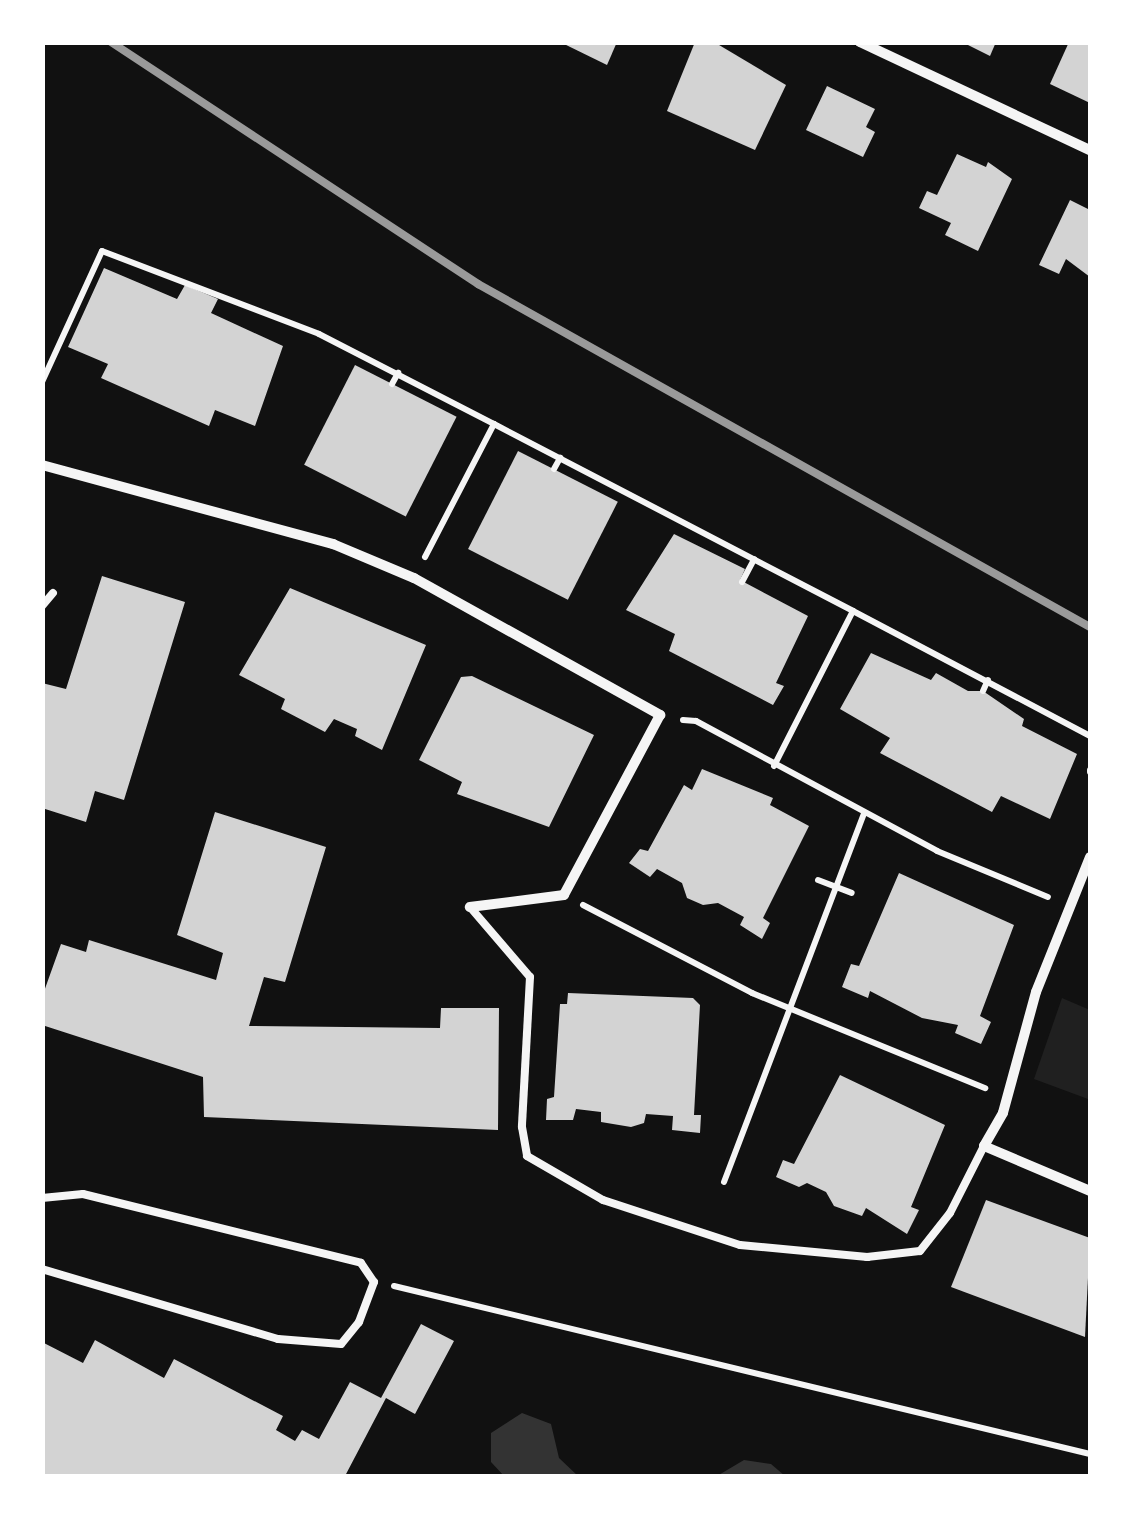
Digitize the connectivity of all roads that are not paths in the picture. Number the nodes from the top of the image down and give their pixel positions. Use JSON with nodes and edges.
{"nodes":[{"id":1,"x":860,"y":42,"type":"edge"},
{"id":2,"x":1090,"y":150,"type":"edge"},
{"id":3,"x":42,"y":465,"type":"edge"},
{"id":4,"x":53,"y":593,"type":"dead end"},
{"id":5,"x":42,"y":606,"type":"edge"},
{"id":6,"x":1090,"y":857,"type":"edge"},
{"id":7,"x":470,"y":908,"type":"joint"},
{"id":8,"x":984,"y":1146,"type":"junction"},
{"id":9,"x":1090,"y":1191,"type":"edge"},
{"id":10,"x":42,"y":1198,"type":"edge"},
{"id":11,"x":42,"y":1269,"type":"edge"}],
"edges":[{"from":1,"to":2,"type":"street"},
{"from":3,"to":7,"type":"street"},
{"from":4,"to":5,"type":"lane"},
{"from":6,"to":8,"type":"street"},
{"from":7,"to":8,"type":"lane"},
{"from":8,"to":9,"type":"street"},
{"from":10,"to":11,"type":"lane"}]}
